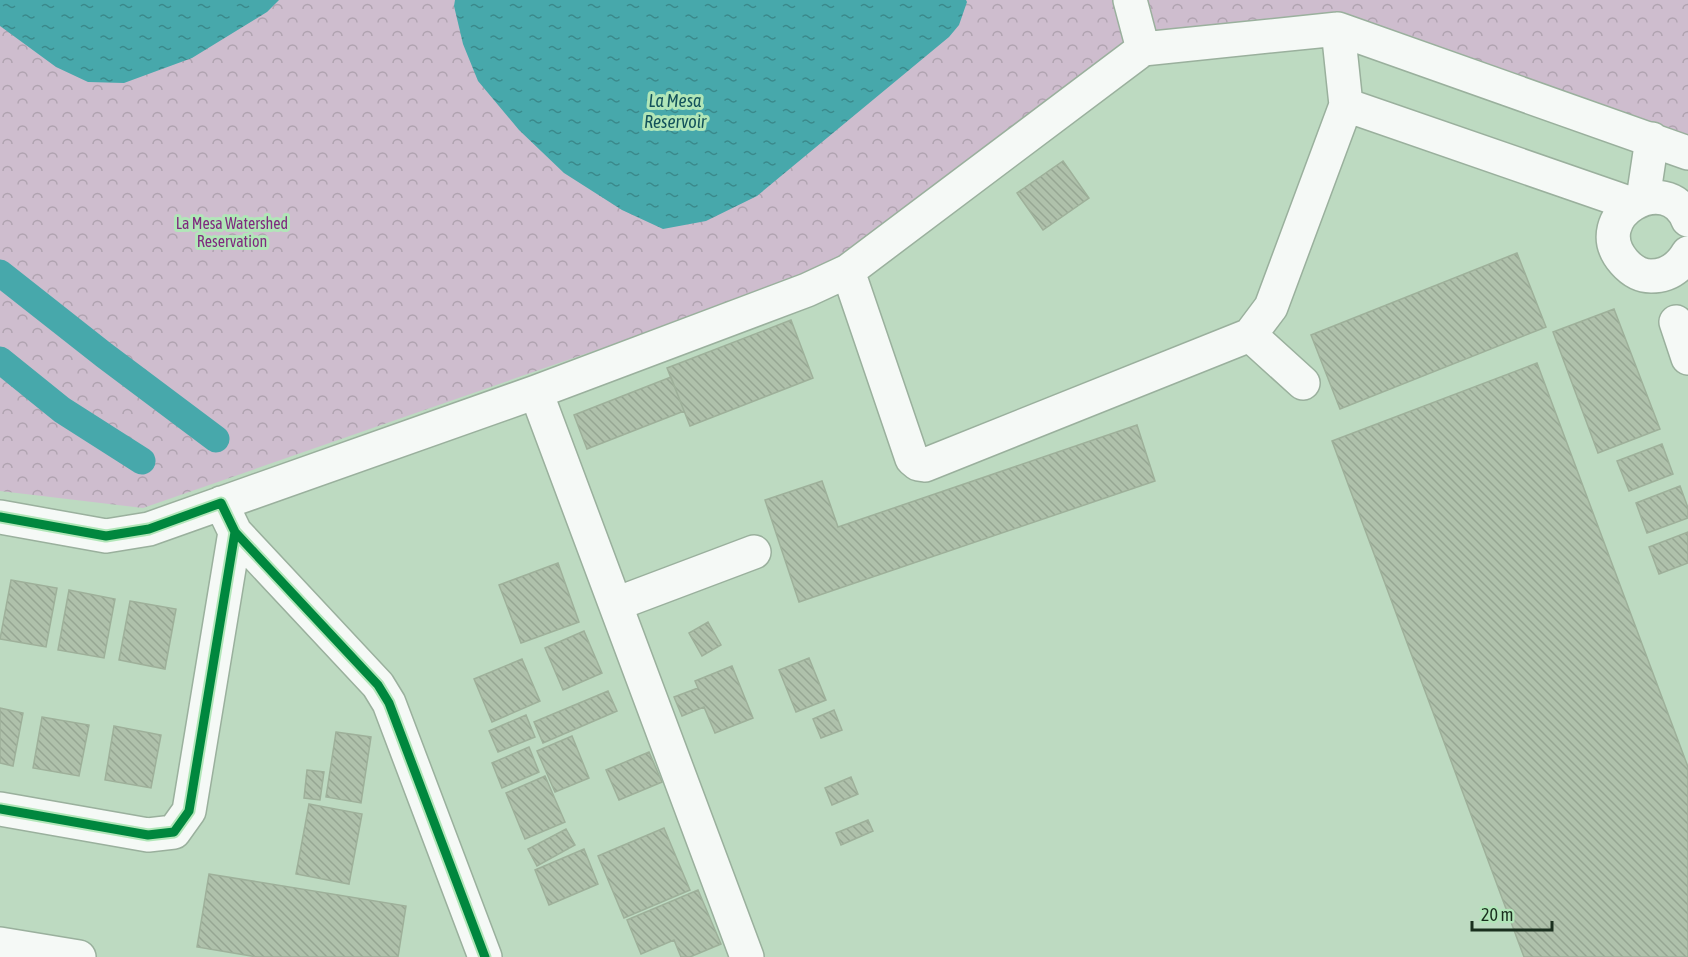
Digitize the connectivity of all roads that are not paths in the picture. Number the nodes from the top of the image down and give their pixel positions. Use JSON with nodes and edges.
{"nodes":[{"id":1,"x":1130,"y":0,"type":"edge"},
{"id":2,"x":1338,"y":29,"type":"junction"},
{"id":3,"x":1143,"y":49,"type":"junction"},
{"id":4,"x":1346,"y":105,"type":"junction"},
{"id":5,"x":1652,"y":139,"type":"junction"},
{"id":6,"x":1688,"y":153,"type":"edge"},
{"id":7,"x":1638,"y":201,"type":"junction"},
{"id":8,"x":1688,"y":220,"type":"edge"},
{"id":9,"x":1688,"y":253,"type":"edge"},
{"id":10,"x":848,"y":271,"type":"junction"},
{"id":11,"x":1676,"y":322,"type":"dead end"},
{"id":12,"x":1250,"y":335,"type":"junction"},
{"id":13,"x":1688,"y":358,"type":"edge"},
{"id":14,"x":1303,"y":383,"type":"dead end"},
{"id":15,"x":536,"y":392,"type":"junction"},
{"id":16,"x":221,"y":503,"type":"junction"},
{"id":17,"x":0,"y":517,"type":"edge"},
{"id":18,"x":235,"y":532,"type":"junction"},
{"id":19,"x":754,"y":552,"type":"dead end"},
{"id":20,"x":616,"y":604,"type":"junction"},
{"id":21,"x":0,"y":809,"type":"edge"},
{"id":22,"x":0,"y":944,"type":"edge"},
{"id":23,"x":79,"y":957,"type":"edge"},
{"id":24,"x":485,"y":957,"type":"edge"},
{"id":25,"x":747,"y":957,"type":"edge"}],
"edges":[{"from":1,"to":3,"type":"street"},
{"from":2,"to":3,"type":"street"},
{"from":2,"to":4,"type":"street"},
{"from":2,"to":5,"type":"street"},
{"from":3,"to":10,"type":"street"},
{"from":4,"to":7,"type":"street"},
{"from":4,"to":12,"type":"street"},
{"from":5,"to":6,"type":"street"},
{"from":5,"to":7,"type":"street"},
{"from":7,"to":8,"type":"street"},
{"from":7,"to":9,"type":"street"},
{"from":10,"to":12,"type":"street"},
{"from":10,"to":15,"type":"street"},
{"from":11,"to":13,"type":"street"},
{"from":12,"to":14,"type":"street"},
{"from":15,"to":16,"type":"street"},
{"from":15,"to":20,"type":"street"},
{"from":16,"to":17,"type":"street"},
{"from":16,"to":18,"type":"street"},
{"from":18,"to":21,"type":"street"},
{"from":18,"to":24,"type":"street"},
{"from":19,"to":20,"type":"street"},
{"from":20,"to":25,"type":"street"},
{"from":22,"to":23,"type":"street"}]}
